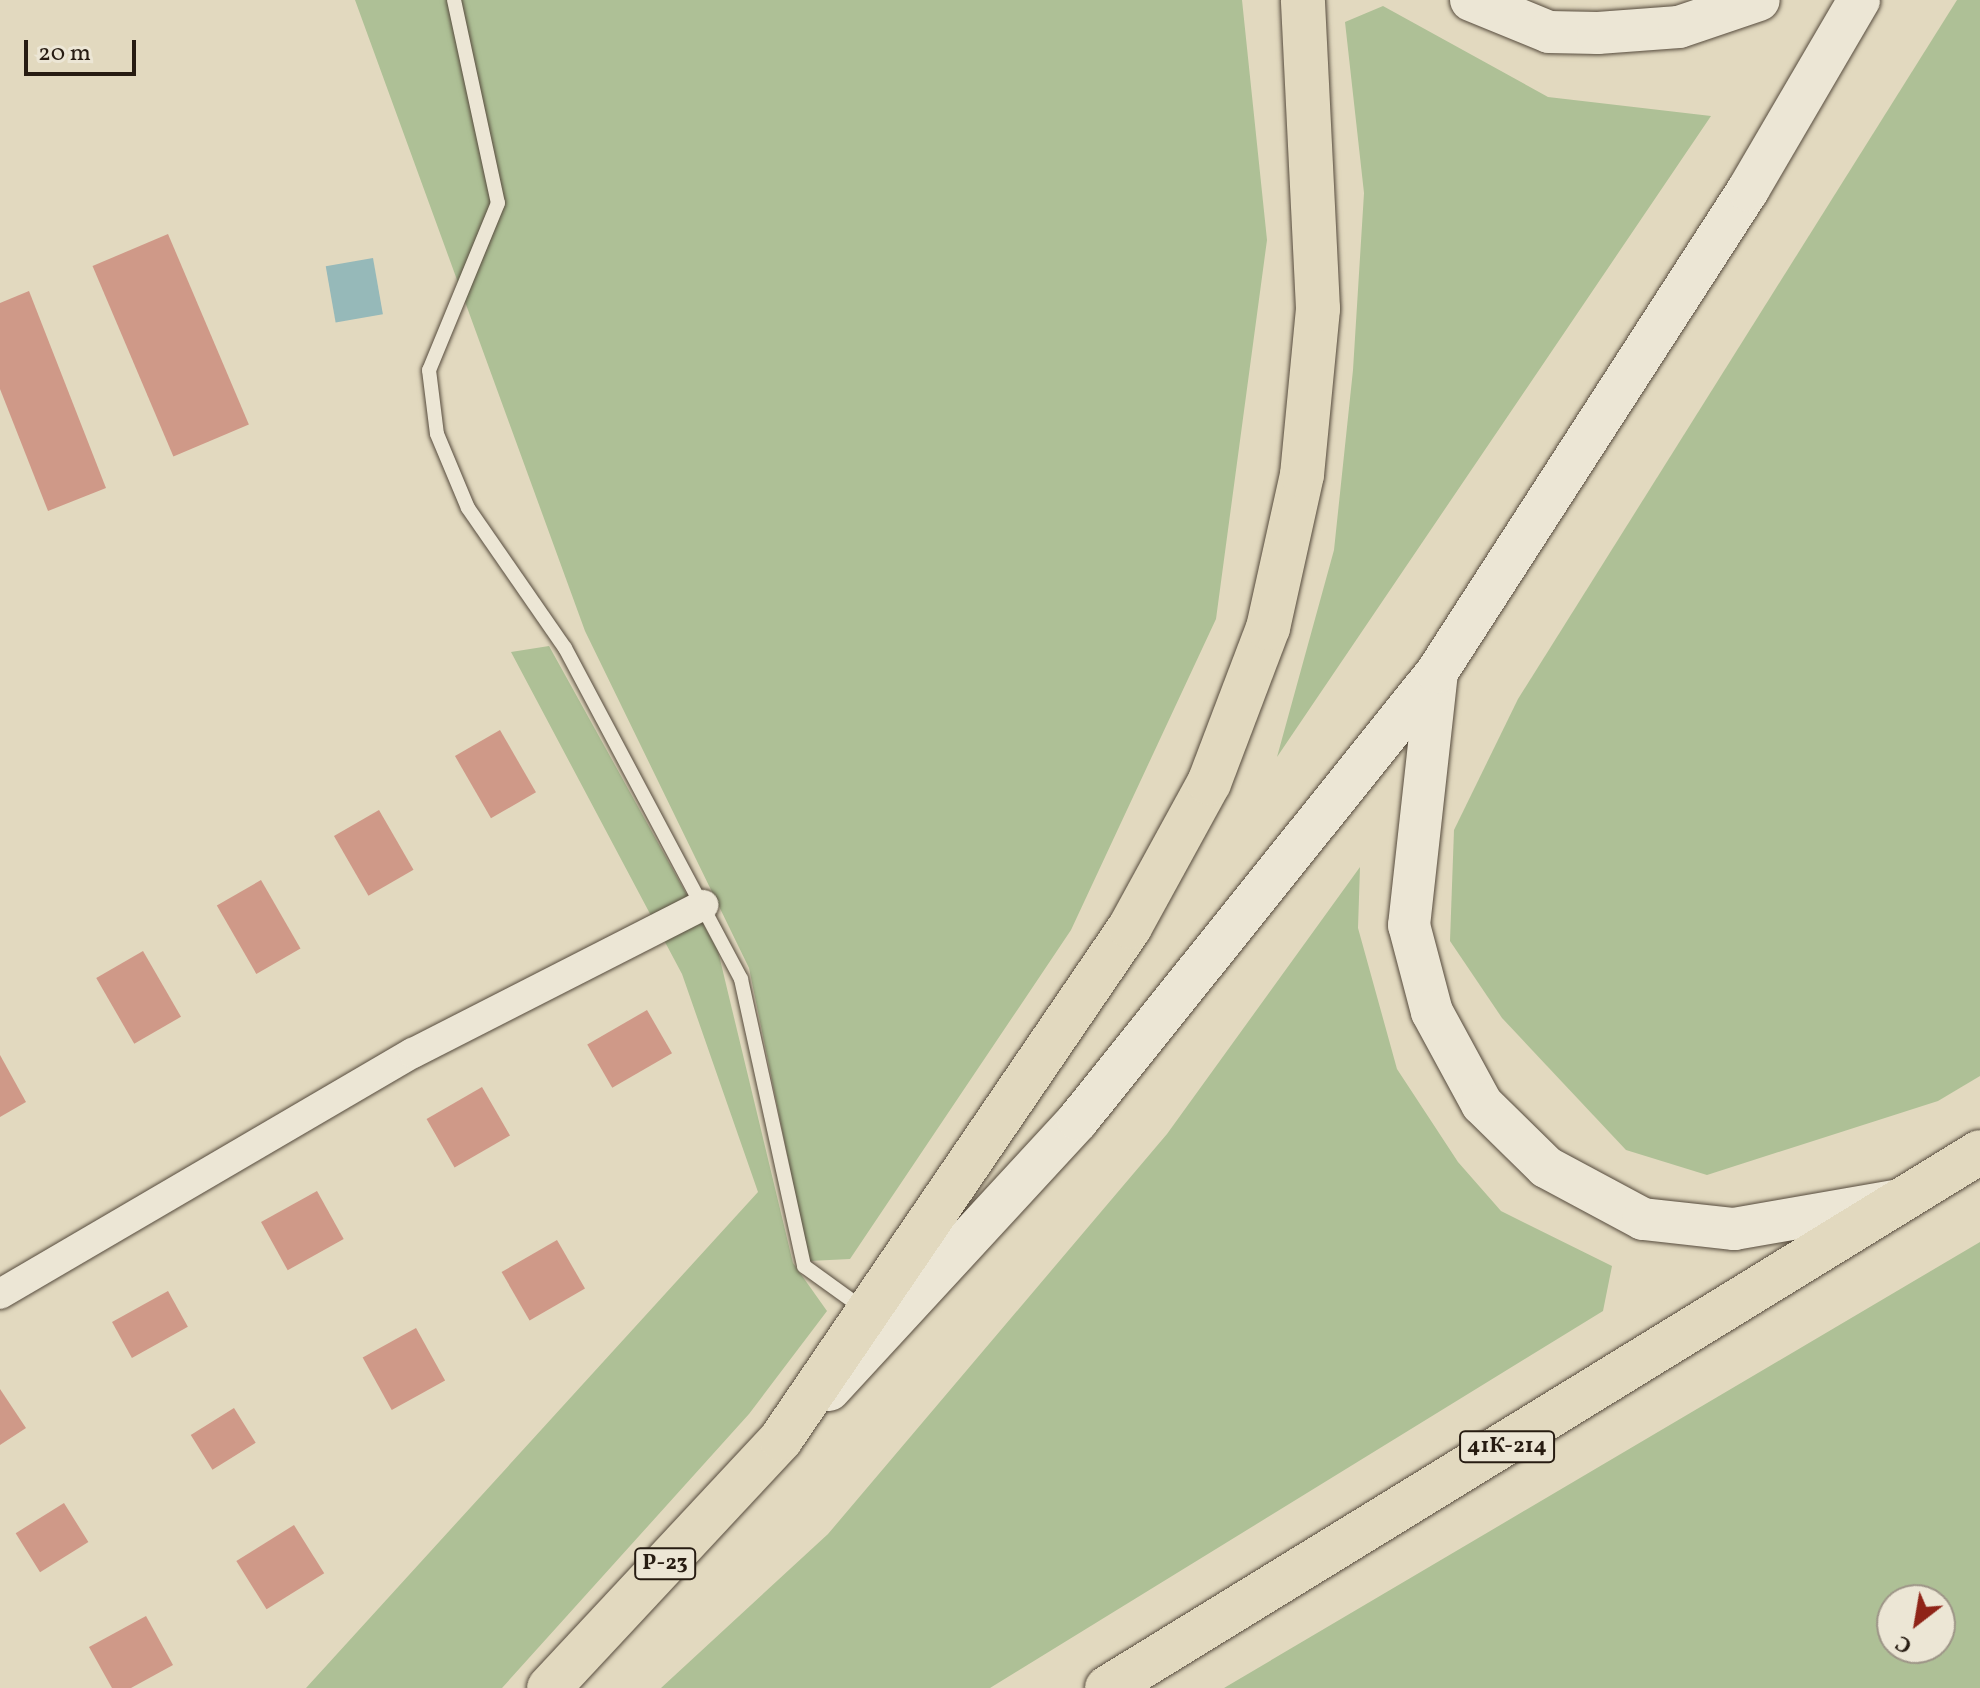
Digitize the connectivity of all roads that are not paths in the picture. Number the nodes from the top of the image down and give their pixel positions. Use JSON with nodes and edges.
{"nodes":[{"id":1,"x":454,"y":0,"type":"edge"},
{"id":2,"x":1303,"y":0,"type":"edge"},
{"id":3,"x":1471,"y":0,"type":"edge"},
{"id":4,"x":1759,"y":0,"type":"edge"},
{"id":5,"x":1859,"y":0,"type":"edge"},
{"id":6,"x":1437,"y":672,"type":"junction"},
{"id":7,"x":704,"y":905,"type":"junction"},
{"id":8,"x":1980,"y":1152,"type":"edge"},
{"id":9,"x":1902,"y":1200,"type":"junction"},
{"id":10,"x":0,"y":1294,"type":"edge"},
{"id":11,"x":865,"y":1311,"type":"junction"},
{"id":12,"x":781,"y":1439,"type":"junction"},
{"id":13,"x":549,"y":1688,"type":"edge"},
{"id":14,"x":1107,"y":1688,"type":"edge"}],
"edges":[{"from":1,"to":7,"type":"lane"},
{"from":2,"to":11,"type":"main road"},
{"from":3,"to":4,"type":"main road"},
{"from":5,"to":6,"type":"main road","number":"Р-23"},
{"from":6,"to":9,"type":"main road","number":"41К-214"},
{"from":6,"to":12,"type":"main road","number":"Р-23"},
{"from":7,"to":10,"type":"street"},
{"from":7,"to":11,"type":"lane"},
{"from":8,"to":9,"type":"main road","number":"41К-214"},
{"from":9,"to":14,"type":"main road","number":"41К-214"},
{"from":11,"to":12,"type":"main road"},
{"from":12,"to":13,"type":"main road","number":"Р-23"}]}
